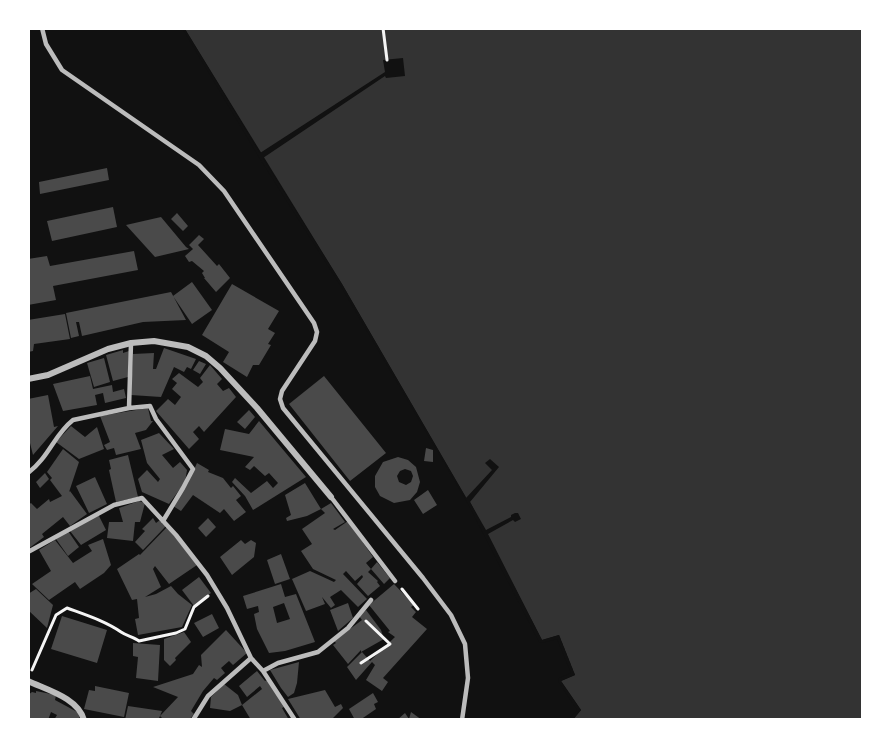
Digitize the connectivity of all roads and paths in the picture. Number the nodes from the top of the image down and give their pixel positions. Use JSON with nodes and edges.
{"nodes":[{"id":1,"x":42,"y":28,"type":"edge"},
{"id":2,"x":383,"y":28,"type":"edge"},
{"id":3,"x":387,"y":60,"type":"dead end"},
{"id":4,"x":131,"y":343,"type":"junction"},
{"id":5,"x":28,"y":379,"type":"edge"},
{"id":6,"x":129,"y":408,"type":"junction"},
{"id":7,"x":28,"y":473,"type":"edge"},
{"id":8,"x":332,"y":497,"type":"joint"},
{"id":9,"x":163,"y":521,"type":"junction"},
{"id":10,"x":28,"y":552,"type":"edge"},
{"id":11,"x":395,"y":581,"type":"joint"},
{"id":12,"x":217,"y":590,"type":"junction"},
{"id":13,"x":371,"y":600,"type":"dead end"},
{"id":14,"x":418,"y":609,"type":"dead end"},
{"id":15,"x":358,"y":614,"type":"junction"},
{"id":16,"x":251,"y":658,"type":"junction"},
{"id":17,"x":362,"y":663,"type":"dead end"},
{"id":18,"x":263,"y":671,"type":"junction"},
{"id":19,"x":28,"y":680,"type":"edge"},
{"id":20,"x":84,"y":720,"type":"edge"},
{"id":21,"x":193,"y":720,"type":"edge"},
{"id":22,"x":295,"y":720,"type":"edge"},
{"id":23,"x":462,"y":720,"type":"edge"}],
"edges":[{"from":1,"to":23,"type":"lane"},
{"from":2,"to":3,"type":"path"},
{"from":4,"to":5,"type":"street"},
{"from":4,"to":6,"type":"lane"},
{"from":4,"to":8,"type":"street"},
{"from":6,"to":7,"type":"lane"},
{"from":6,"to":9,"type":"lane"},
{"from":8,"to":11,"type":"lane"},
{"from":9,"to":10,"type":"lane"},
{"from":9,"to":12,"type":"lane"},
{"from":11,"to":14,"type":"path"},
{"from":12,"to":16,"type":"lane"},
{"from":12,"to":19,"type":"path"},
{"from":13,"to":15,"type":"lane"},
{"from":15,"to":17,"type":"path"},
{"from":15,"to":18,"type":"lane"},
{"from":16,"to":18,"type":"lane"},
{"from":16,"to":21,"type":"lane"},
{"from":18,"to":22,"type":"lane"},
{"from":19,"to":20,"type":"street"}]}
